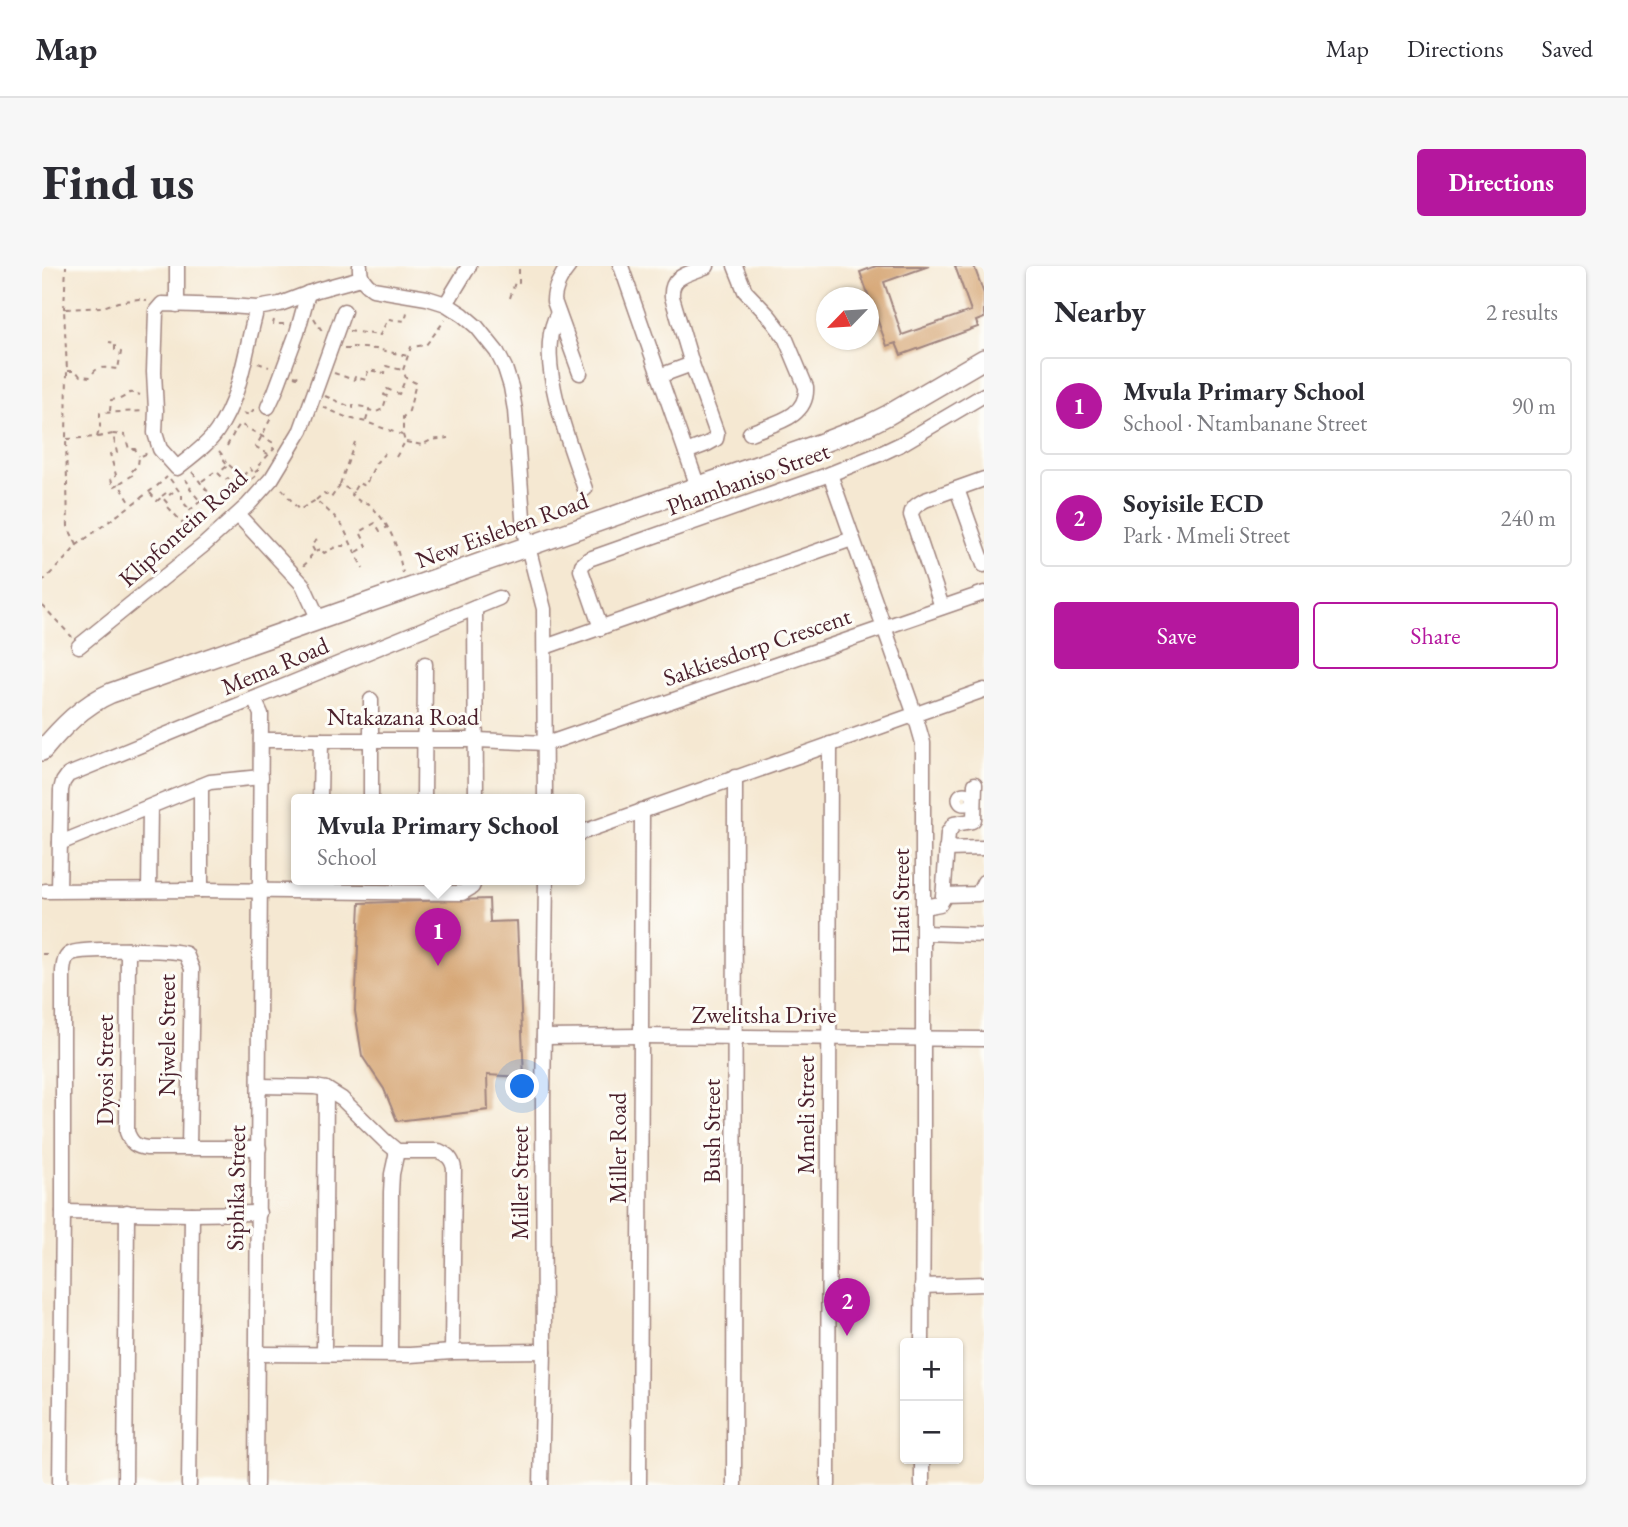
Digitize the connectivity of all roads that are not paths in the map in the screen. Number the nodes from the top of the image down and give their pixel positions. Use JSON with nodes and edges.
{"nodes":[{"id":1,"x":177,"y":266,"type":"edge"},
{"id":2,"x":468,"y":266,"type":"edge"},
{"id":3,"x":569,"y":266,"type":"edge"},
{"id":4,"x":621,"y":266,"type":"edge"},
{"id":5,"x":708,"y":266,"type":"edge"},
{"id":6,"x":735,"y":266,"type":"edge"},
{"id":7,"x":360,"y":272,"type":"edge"},
{"id":8,"x":309,"y":293,"type":"junction"},
{"id":9,"x":169,"y":305,"type":"junction"},
{"id":10,"x":449,"y":306,"type":"junction"},
{"id":11,"x":257,"y":308,"type":"junction"},
{"id":12,"x":344,"y":311,"type":"dead end"},
{"id":13,"x":558,"y":313,"type":"junction"},
{"id":14,"x":984,"y":359,"type":"edge"},
{"id":15,"x":692,"y":364,"type":"junction"},
{"id":16,"x":580,"y":373,"type":"dead end"},
{"id":17,"x":659,"y":376,"type":"junction"},
{"id":18,"x":984,"y":396,"type":"edge"},
{"id":19,"x":266,"y":411,"type":"road end"},
{"id":20,"x":750,"y":433,"type":"dead end"},
{"id":21,"x":686,"y":452,"type":"junction"},
{"id":22,"x":830,"y":474,"type":"junction"},
{"id":23,"x":984,"y":480,"type":"edge"},
{"id":24,"x":698,"y":487,"type":"junction"},
{"id":25,"x":585,"y":489,"type":"dead end"},
{"id":26,"x":957,"y":489,"type":"junction"},
{"id":27,"x":241,"y":512,"type":"junction"},
{"id":28,"x":852,"y":539,"type":"junction"},
{"id":29,"x":528,"y":547,"type":"junction"},
{"id":30,"x":984,"y":565,"type":"edge"},
{"id":31,"x":984,"y":593,"type":"edge"},
{"id":32,"x":499,"y":598,"type":"dead end"},
{"id":33,"x":942,"y":607,"type":"junction"},
{"id":34,"x":475,"y":608,"type":"junction"},
{"id":35,"x":318,"y":620,"type":"junction"},
{"id":36,"x":884,"y":627,"type":"junction"},
{"id":37,"x":601,"y":628,"type":"junction"},
{"id":38,"x":79,"y":646,"type":"road end"},
{"id":39,"x":545,"y":647,"type":"junction"},
{"id":40,"x":425,"y":664,"type":"dead end"},
{"id":41,"x":984,"y":690,"type":"edge"},
{"id":42,"x":254,"y":699,"type":"junction"},
{"id":43,"x":372,"y":700,"type":"dead end"},
{"id":44,"x":915,"y":715,"type":"junction"},
{"id":45,"x":261,"y":740,"type":"junction"},
{"id":46,"x":321,"y":740,"type":"junction"},
{"id":47,"x":371,"y":740,"type":"junction"},
{"id":48,"x":477,"y":740,"type":"junction"},
{"id":49,"x":424,"y":741,"type":"junction"},
{"id":50,"x":545,"y":743,"type":"junction"},
{"id":51,"x":830,"y":744,"type":"junction"},
{"id":52,"x":42,"y":751,"type":"edge"},
{"id":53,"x":261,"y":778,"type":"junction"},
{"id":54,"x":735,"y":778,"type":"junction"},
{"id":55,"x":975,"y":784,"type":"dead end"},
{"id":56,"x":201,"y":786,"type":"junction"},
{"id":57,"x":320,"y":794,"type":"edge"},
{"id":58,"x":371,"y":794,"type":"edge"},
{"id":59,"x":424,"y":794,"type":"edge"},
{"id":60,"x":476,"y":794,"type":"edge"},
{"id":61,"x":545,"y":794,"type":"edge"},
{"id":62,"x":150,"y":807,"type":"junction"},
{"id":63,"x":642,"y":810,"type":"junction"},
{"id":64,"x":585,"y":831,"type":"edge"},
{"id":65,"x":60,"y":843,"type":"junction"},
{"id":66,"x":984,"y":848,"type":"edge"},
{"id":67,"x":946,"y":849,"type":"junction"},
{"id":68,"x":984,"y":882,"type":"edge"},
{"id":69,"x":473,"y":885,"type":"edge"},
{"id":70,"x":545,"y":885,"type":"edge"},
{"id":71,"x":320,"y":886,"type":"edge"},
{"id":72,"x":371,"y":886,"type":"edge"},
{"id":73,"x":424,"y":886,"type":"edge"},
{"id":74,"x":149,"y":890,"type":"junction"},
{"id":75,"x":201,"y":890,"type":"junction"},
{"id":76,"x":259,"y":891,"type":"junction"},
{"id":77,"x":943,"y":895,"type":"junction"},
{"id":78,"x":924,"y":907,"type":"junction"},
{"id":79,"x":924,"y":933,"type":"junction"},
{"id":80,"x":984,"y":934,"type":"edge"},
{"id":81,"x":128,"y":950,"type":"junction"},
{"id":82,"x":641,"y":1036,"type":"junction"},
{"id":83,"x":544,"y":1037,"type":"junction"},
{"id":84,"x":734,"y":1037,"type":"junction"},
{"id":85,"x":828,"y":1038,"type":"junction"},
{"id":86,"x":922,"y":1039,"type":"junction"},
{"id":87,"x":984,"y":1039,"type":"edge"},
{"id":88,"x":260,"y":1086,"type":"junction"},
{"id":89,"x":326,"y":1089,"type":"junction"},
{"id":90,"x":189,"y":1148,"type":"junction"},
{"id":91,"x":259,"y":1148,"type":"junction"},
{"id":92,"x":397,"y":1151,"type":"junction"},
{"id":93,"x":63,"y":1212,"type":"junction"},
{"id":94,"x":127,"y":1212,"type":"junction"},
{"id":95,"x":258,"y":1213,"type":"junction"},
{"id":96,"x":192,"y":1214,"type":"junction"},
{"id":97,"x":984,"y":1284,"type":"edge"},
{"id":98,"x":922,"y":1286,"type":"junction"},
{"id":99,"x":922,"y":1338,"type":"edge"},
{"id":100,"x":544,"y":1351,"type":"junction"},
{"id":101,"x":452,"y":1352,"type":"junction"},
{"id":102,"x":324,"y":1353,"type":"junction"},
{"id":103,"x":257,"y":1354,"type":"junction"},
{"id":104,"x":390,"y":1354,"type":"junction"},
{"id":105,"x":922,"y":1464,"type":"edge"},
{"id":106,"x":60,"y":1485,"type":"edge"},
{"id":107,"x":125,"y":1485,"type":"edge"},
{"id":108,"x":189,"y":1485,"type":"edge"},
{"id":109,"x":257,"y":1485,"type":"edge"},
{"id":110,"x":541,"y":1485,"type":"edge"},
{"id":111,"x":639,"y":1485,"type":"edge"},
{"id":112,"x":734,"y":1485,"type":"edge"},
{"id":113,"x":828,"y":1485,"type":"edge"},
{"id":114,"x":922,"y":1485,"type":"edge"}],
"edges":[{"from":1,"to":9,"type":"street"},
{"from":2,"to":10,"type":"street"},
{"from":3,"to":13,"type":"street"},
{"from":4,"to":17,"type":"street"},
{"from":5,"to":15,"type":"street"},
{"from":6,"to":20,"type":"street"},
{"from":7,"to":8,"type":"street"},
{"from":7,"to":10,"type":"street"},
{"from":8,"to":11,"type":"street"},
{"from":8,"to":19,"type":"street"},
{"from":9,"to":11,"type":"street"},
{"from":9,"to":11,"type":"street"},
{"from":10,"to":29,"type":"street"},
{"from":12,"to":27,"type":"street","name":"Klipfontein Road"},
{"from":13,"to":16,"type":"street"},
{"from":13,"to":25,"type":"street"},
{"from":14,"to":24,"type":"main road","name":"New Eisleben Road"},
{"from":15,"to":17,"type":"street"},
{"from":15,"to":21,"type":"street"},
{"from":17,"to":21,"type":"street"},
{"from":18,"to":22,"type":"street","name":"Phambaniso Street"},
{"from":21,"to":24,"type":"street"},
{"from":22,"to":28,"type":"street","name":"Hlati Street"},
{"from":22,"to":37,"type":"street","name":"Phambaniso Street"},
{"from":23,"to":26,"type":"street"},
{"from":24,"to":29,"type":"main road","name":"New Eisleben Road"},
{"from":26,"to":30,"type":"street"},
{"from":26,"to":33,"type":"street"},
{"from":27,"to":35,"type":"street"},
{"from":27,"to":38,"type":"street","name":"Klipfontein Road"},
{"from":28,"to":36,"type":"street","name":"Hlati Street"},
{"from":28,"to":37,"type":"street"},
{"from":29,"to":35,"type":"main road","name":"New Eisleben Road"},
{"from":29,"to":39,"type":"street"},
{"from":31,"to":33,"type":"street","name":"Sakkiesdorp Crescent"},
{"from":32,"to":34,"type":"street","name":"Mema Road"},
{"from":33,"to":36,"type":"street","name":"Sakkiesdorp Crescent"},
{"from":34,"to":42,"type":"street","name":"Mema Road"},
{"from":34,"to":48,"type":"street"},
{"from":35,"to":52,"type":"main road","name":"New Eisleben Road"},
{"from":36,"to":44,"type":"street","name":"Hlati Street"},
{"from":36,"to":50,"type":"street","name":"Sakkiesdorp Crescent"},
{"from":37,"to":39,"type":"street"},
{"from":39,"to":50,"type":"street"},
{"from":40,"to":49,"type":"street"},
{"from":41,"to":44,"type":"street"},
{"from":42,"to":45,"type":"street","name":"Siphika Street"},
{"from":42,"to":65,"type":"street","name":"Mema Road"},
{"from":43,"to":47,"type":"street"},
{"from":44,"to":51,"type":"street"},
{"from":44,"to":78,"type":"street","name":"Hlati Street"},
{"from":45,"to":46,"type":"street","name":"Ntakazana Road"},
{"from":45,"to":53,"type":"street","name":"Siphika Street"},
{"from":46,"to":47,"type":"street","name":"Ntakazana Road"},
{"from":46,"to":57,"type":"street"},
{"from":47,"to":49,"type":"street","name":"Ntakazana Road"},
{"from":47,"to":58,"type":"street"},
{"from":48,"to":49,"type":"street","name":"Ntakazana Road"},
{"from":48,"to":50,"type":"street","name":"Ntakazana Road"},
{"from":48,"to":60,"type":"street"},
{"from":49,"to":59,"type":"street"},
{"from":50,"to":61,"type":"street"},
{"from":51,"to":54,"type":"street"},
{"from":51,"to":85,"type":"street","name":"Mmeli Street"},
{"from":53,"to":56,"type":"street"},
{"from":53,"to":76,"type":"street","name":"Siphika Street"},
{"from":54,"to":63,"type":"street"},
{"from":54,"to":84,"type":"street","name":"Bush Street"},
{"from":55,"to":67,"type":"street"},
{"from":56,"to":62,"type":"street"},
{"from":56,"to":75,"type":"street"},
{"from":62,"to":65,"type":"street"},
{"from":62,"to":74,"type":"street"},
{"from":63,"to":64,"type":"street"},
{"from":63,"to":82,"type":"street","name":"Miller Road"},
{"from":65,"to":74,"type":"street"},
{"from":66,"to":67,"type":"street"},
{"from":67,"to":77,"type":"street"},
{"from":68,"to":77,"type":"street"},
{"from":69,"to":73,"type":"street"},
{"from":70,"to":83,"type":"street","name":"Miller Street"},
{"from":71,"to":72,"type":"street"},
{"from":71,"to":76,"type":"street"},
{"from":72,"to":73,"type":"street"},
{"from":74,"to":75,"type":"street"},
{"from":75,"to":76,"type":"street"},
{"from":76,"to":88,"type":"street","name":"Siphika Street"},
{"from":77,"to":78,"type":"street"},
{"from":78,"to":79,"type":"street","name":"Hlati Street"},
{"from":79,"to":80,"type":"street"},
{"from":79,"to":86,"type":"street","name":"Hlati Street"},
{"from":81,"to":90,"type":"street","name":"Dyosi Street"},
{"from":81,"to":90,"type":"street","name":"Njwele Street"},
{"from":81,"to":93,"type":"street","name":"Njwele Street"},
{"from":82,"to":83,"type":"street","name":"Zwelitsha Drive"},
{"from":82,"to":84,"type":"street","name":"Zwelitsha Drive"},
{"from":82,"to":111,"type":"street","name":"Miller Road"},
{"from":83,"to":100,"type":"street","name":"Miller Street"},
{"from":84,"to":85,"type":"street","name":"Zwelitsha Drive"},
{"from":84,"to":112,"type":"street","name":"Bush Street"},
{"from":85,"to":86,"type":"street","name":"Zwelitsha Drive"},
{"from":85,"to":113,"type":"street","name":"Mmeli Street"},
{"from":86,"to":87,"type":"street","name":"Zwelitsha Drive"},
{"from":86,"to":98,"type":"street","name":"Hlati Street"},
{"from":88,"to":89,"type":"street"},
{"from":88,"to":91,"type":"street","name":"Siphika Street"},
{"from":89,"to":92,"type":"street"},
{"from":89,"to":102,"type":"street"},
{"from":90,"to":91,"type":"street","name":"Dyosi Street"},
{"from":91,"to":95,"type":"street","name":"Siphika Street"},
{"from":92,"to":101,"type":"street"},
{"from":92,"to":104,"type":"street"},
{"from":93,"to":94,"type":"street"},
{"from":93,"to":106,"type":"street"},
{"from":94,"to":96,"type":"street"},
{"from":94,"to":107,"type":"street"},
{"from":95,"to":96,"type":"street"},
{"from":95,"to":103,"type":"street","name":"Siphika Street"},
{"from":96,"to":108,"type":"street"},
{"from":97,"to":98,"type":"street"},
{"from":98,"to":99,"type":"street","name":"Hlati Street"},
{"from":100,"to":101,"type":"street"},
{"from":100,"to":110,"type":"street","name":"Miller Street"},
{"from":101,"to":104,"type":"street"},
{"from":102,"to":103,"type":"street"},
{"from":102,"to":104,"type":"street"},
{"from":103,"to":109,"type":"street","name":"Siphika Street"},
{"from":105,"to":114,"type":"street"}]}
